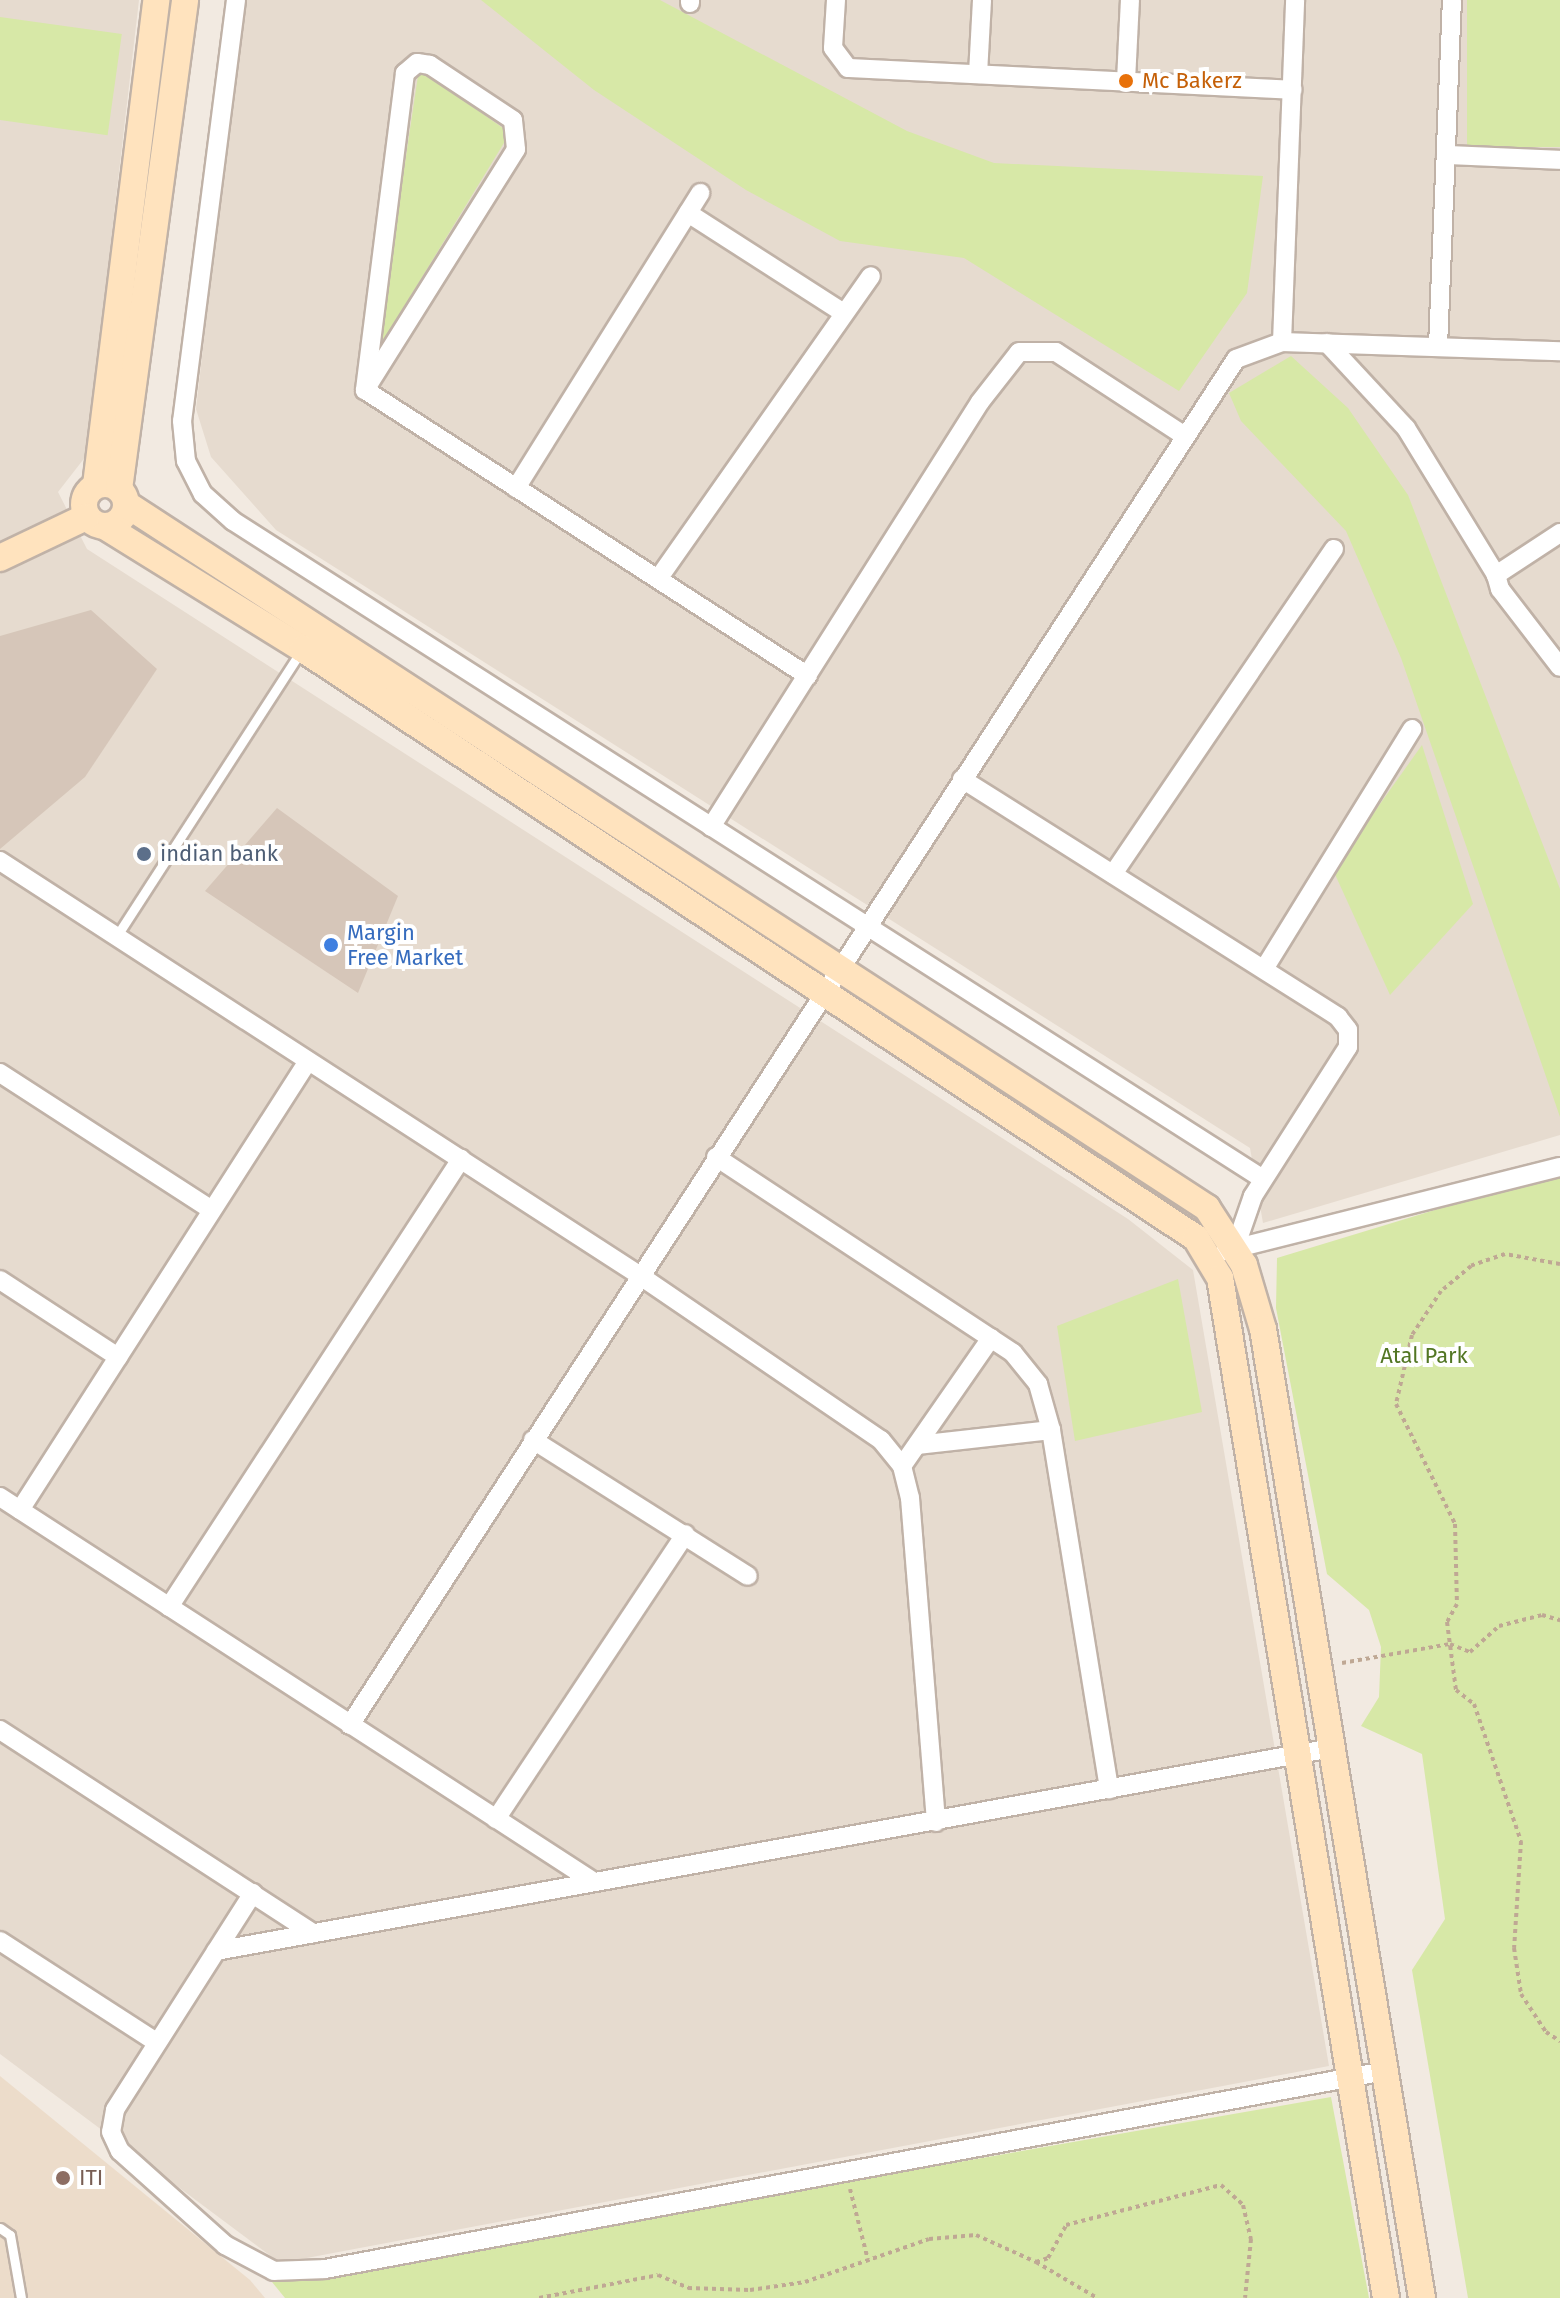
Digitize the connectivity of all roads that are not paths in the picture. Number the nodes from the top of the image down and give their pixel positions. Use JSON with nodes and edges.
{"nodes":[{"id":1,"x":156,"y":0,"type":"edge"},
{"id":2,"x":185,"y":0,"type":"edge"},
{"id":3,"x":236,"y":0,"type":"edge"},
{"id":4,"x":836,"y":0,"type":"edge"},
{"id":5,"x":982,"y":0,"type":"edge"},
{"id":6,"x":1130,"y":0,"type":"edge"},
{"id":7,"x":1295,"y":0,"type":"edge"},
{"id":8,"x":1452,"y":0,"type":"edge"},
{"id":9,"x":978,"y":74,"type":"junction"},
{"id":10,"x":1126,"y":81,"type":"junction"},
{"id":11,"x":1292,"y":90,"type":"junction"},
{"id":12,"x":1446,"y":155,"type":"junction"},
{"id":13,"x":1560,"y":160,"type":"edge"},
{"id":14,"x":700,"y":193,"type":"dead end"},
{"id":15,"x":688,"y":213,"type":"junction"},
{"id":16,"x":871,"y":276,"type":"dead end"},
{"id":17,"x":844,"y":313,"type":"junction"},
{"id":18,"x":1282,"y":342,"type":"junction"},
{"id":19,"x":1327,"y":343,"type":"junction"},
{"id":20,"x":1438,"y":347,"type":"junction"},
{"id":21,"x":1560,"y":351,"type":"edge"},
{"id":22,"x":365,"y":390,"type":"junction"},
{"id":23,"x":1185,"y":436,"type":"junction"},
{"id":24,"x":516,"y":488,"type":"junction"},
{"id":25,"x":114,"y":493,"type":"junction"},
{"id":26,"x":96,"y":522,"type":"junction"},
{"id":27,"x":1560,"y":533,"type":"edge"},
{"id":28,"x":1334,"y":549,"type":"dead end"},
{"id":29,"x":0,"y":558,"type":"edge"},
{"id":30,"x":1496,"y":575,"type":"junction"},
{"id":31,"x":658,"y":579,"type":"junction"},
{"id":32,"x":310,"y":638,"type":"junction"},
{"id":33,"x":1560,"y":667,"type":"edge"},
{"id":34,"x":808,"y":676,"type":"junction"},
{"id":35,"x":1412,"y":729,"type":"dead end"},
{"id":36,"x":962,"y":779,"type":"junction"},
{"id":37,"x":711,"y":827,"type":"junction"},
{"id":38,"x":0,"y":861,"type":"edge"},
{"id":39,"x":688,"y":868,"type":"junction"},
{"id":40,"x":1113,"y":874,"type":"junction"},
{"id":41,"x":673,"y":891,"type":"junction"},
{"id":42,"x":866,"y":928,"type":"junction"},
{"id":43,"x":116,"y":937,"type":"junction"},
{"id":44,"x":841,"y":966,"type":"junction"},
{"id":45,"x":1264,"y":969,"type":"junction"},
{"id":46,"x":825,"y":991,"type":"junction"},
{"id":47,"x":308,"y":1061,"type":"junction"},
{"id":48,"x":0,"y":1073,"type":"edge"},
{"id":49,"x":716,"y":1157,"type":"junction"},
{"id":50,"x":461,"y":1159,"type":"junction"},
{"id":51,"x":1560,"y":1167,"type":"edge"},
{"id":52,"x":1263,"y":1179,"type":"junction"},
{"id":53,"x":212,"y":1210,"type":"junction"},
{"id":54,"x":1235,"y":1248,"type":"junction"},
{"id":55,"x":1207,"y":1257,"type":"junction"},
{"id":56,"x":639,"y":1275,"type":"junction"},
{"id":57,"x":0,"y":1280,"type":"edge"},
{"id":58,"x":991,"y":1338,"type":"junction"},
{"id":59,"x":118,"y":1357,"type":"junction"},
{"id":60,"x":1051,"y":1430,"type":"junction"},
{"id":61,"x":533,"y":1440,"type":"junction"},
{"id":62,"x":917,"y":1445,"type":"junction"},
{"id":63,"x":902,"y":1466,"type":"junction"},
{"id":64,"x":0,"y":1497,"type":"edge"},
{"id":65,"x":20,"y":1510,"type":"junction"},
{"id":66,"x":685,"y":1534,"type":"junction"},
{"id":67,"x":748,"y":1576,"type":"dead end"},
{"id":68,"x":169,"y":1607,"type":"junction"},
{"id":69,"x":350,"y":1725,"type":"junction"},
{"id":70,"x":0,"y":1730,"type":"edge"},
{"id":71,"x":1332,"y":1748,"type":"junction"},
{"id":72,"x":1297,"y":1754,"type":"junction"},
{"id":73,"x":1109,"y":1789,"type":"junction"},
{"id":74,"x":496,"y":1819,"type":"junction"},
{"id":75,"x":936,"y":1822,"type":"junction"},
{"id":76,"x":594,"y":1882,"type":"junction"},
{"id":77,"x":253,"y":1893,"type":"junction"},
{"id":78,"x":313,"y":1933,"type":"junction"},
{"id":79,"x":0,"y":1941,"type":"edge"},
{"id":80,"x":216,"y":1951,"type":"junction"},
{"id":81,"x":156,"y":2042,"type":"junction"},
{"id":82,"x":1385,"y":2071,"type":"junction"},
{"id":83,"x":1350,"y":2078,"type":"junction"},
{"id":84,"x":0,"y":2228,"type":"edge"},
{"id":85,"x":21,"y":2298,"type":"edge"},
{"id":86,"x":1386,"y":2298,"type":"edge"},
{"id":87,"x":1422,"y":2298,"type":"edge"}],
"edges":[{"from":1,"to":25,"type":"street"},
{"from":2,"to":25,"type":"street"},
{"from":3,"to":37,"type":"street"},
{"from":4,"to":9,"type":"street"},
{"from":5,"to":9,"type":"street"},
{"from":6,"to":10,"type":"street"},
{"from":7,"to":11,"type":"street"},
{"from":8,"to":12,"type":"street"},
{"from":9,"to":10,"type":"street"},
{"from":10,"to":11,"type":"street"},
{"from":11,"to":18,"type":"street"},
{"from":12,"to":13,"type":"street"},
{"from":12,"to":20,"type":"street"},
{"from":14,"to":15,"type":"street"},
{"from":15,"to":17,"type":"street"},
{"from":15,"to":24,"type":"street"},
{"from":16,"to":17,"type":"street"},
{"from":17,"to":31,"type":"street"},
{"from":18,"to":19,"type":"street"},
{"from":18,"to":23,"type":"street"},
{"from":19,"to":20,"type":"street"},
{"from":19,"to":30,"type":"street"},
{"from":20,"to":21,"type":"street"},
{"from":22,"to":22,"type":"street"},
{"from":22,"to":24,"type":"street"},
{"from":23,"to":34,"type":"street"},
{"from":23,"to":36,"type":"street"},
{"from":24,"to":31,"type":"street"},
{"from":25,"to":26,"type":"street"},
{"from":25,"to":26,"type":"street"},
{"from":25,"to":32,"type":"street"},
{"from":26,"to":29,"type":"street"},
{"from":26,"to":32,"type":"street"},
{"from":27,"to":30,"type":"street"},
{"from":28,"to":40,"type":"street"},
{"from":30,"to":33,"type":"street"},
{"from":31,"to":34,"type":"street"},
{"from":32,"to":39,"type":"street"},
{"from":32,"to":41,"type":"street"},
{"from":32,"to":43,"type":"lane"},
{"from":34,"to":37,"type":"street"},
{"from":35,"to":45,"type":"street"},
{"from":36,"to":40,"type":"street"},
{"from":36,"to":42,"type":"street"},
{"from":37,"to":42,"type":"street"},
{"from":38,"to":43,"type":"street"},
{"from":39,"to":41,"type":"street"},
{"from":39,"to":44,"type":"street"},
{"from":40,"to":45,"type":"street"},
{"from":41,"to":46,"type":"street"},
{"from":42,"to":44,"type":"street"},
{"from":42,"to":52,"type":"street"},
{"from":43,"to":47,"type":"street"},
{"from":44,"to":46,"type":"street"},
{"from":44,"to":54,"type":"street"},
{"from":45,"to":52,"type":"street"},
{"from":46,"to":49,"type":"street"},
{"from":46,"to":55,"type":"street"},
{"from":47,"to":50,"type":"street"},
{"from":47,"to":53,"type":"street"},
{"from":48,"to":53,"type":"street"},
{"from":49,"to":56,"type":"street"},
{"from":49,"to":58,"type":"street"},
{"from":50,"to":56,"type":"street"},
{"from":50,"to":68,"type":"street"},
{"from":51,"to":54,"type":"street"},
{"from":52,"to":54,"type":"street"},
{"from":53,"to":59,"type":"street"},
{"from":54,"to":55,"type":"street"},
{"from":54,"to":71,"type":"street"},
{"from":55,"to":72,"type":"street"},
{"from":56,"to":61,"type":"street"},
{"from":56,"to":63,"type":"street"},
{"from":57,"to":59,"type":"street"},
{"from":58,"to":60,"type":"street"},
{"from":58,"to":62,"type":"street"},
{"from":59,"to":65,"type":"street"},
{"from":60,"to":62,"type":"street"},
{"from":60,"to":73,"type":"street"},
{"from":61,"to":66,"type":"street"},
{"from":61,"to":69,"type":"street"},
{"from":62,"to":63,"type":"street"},
{"from":63,"to":75,"type":"street"},
{"from":64,"to":65,"type":"street"},
{"from":65,"to":68,"type":"street"},
{"from":66,"to":67,"type":"street"},
{"from":66,"to":74,"type":"street"},
{"from":68,"to":69,"type":"street"},
{"from":69,"to":74,"type":"street"},
{"from":70,"to":77,"type":"street"},
{"from":71,"to":72,"type":"street"},
{"from":71,"to":82,"type":"street"},
{"from":72,"to":73,"type":"street"},
{"from":72,"to":83,"type":"street"},
{"from":73,"to":75,"type":"street"},
{"from":74,"to":76,"type":"street"},
{"from":75,"to":76,"type":"street"},
{"from":76,"to":78,"type":"street"},
{"from":77,"to":78,"type":"street"},
{"from":77,"to":80,"type":"street"},
{"from":78,"to":80,"type":"street"},
{"from":79,"to":81,"type":"street"},
{"from":80,"to":81,"type":"street"},
{"from":81,"to":83,"type":"street"},
{"from":82,"to":83,"type":"street"},
{"from":82,"to":87,"type":"street"},
{"from":83,"to":86,"type":"street"},
{"from":84,"to":85,"type":"lane"}]}
